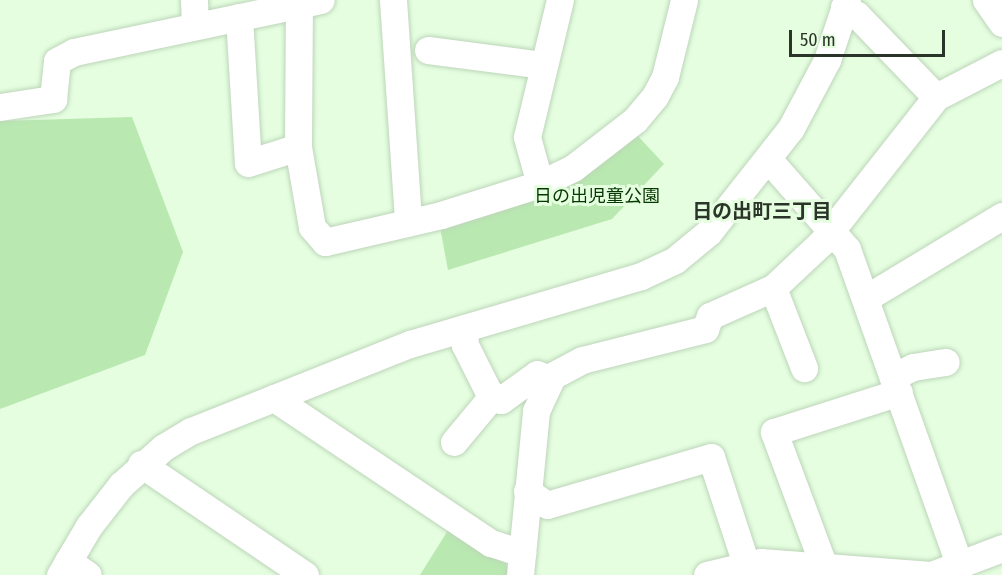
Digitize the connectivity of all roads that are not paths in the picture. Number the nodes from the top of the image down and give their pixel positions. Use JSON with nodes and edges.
{"nodes":[{"id":1,"x":393,"y":0,"type":"edge"},
{"id":2,"x":560,"y":0,"type":"edge"},
{"id":3,"x":684,"y":0,"type":"edge"},
{"id":4,"x":986,"y":0,"type":"edge"},
{"id":5,"x":307,"y":1,"type":"edge"},
{"id":6,"x":840,"y":5,"type":"edge"},
{"id":7,"x":195,"y":13,"type":"edge"},
{"id":8,"x":239,"y":17,"type":"junction"},
{"id":9,"x":1002,"y":23,"type":"edge"},
{"id":10,"x":428,"y":50,"type":"dead end"},
{"id":11,"x":1002,"y":63,"type":"edge"},
{"id":12,"x":544,"y":65,"type":"junction"},
{"id":13,"x":936,"y":97,"type":"junction"},
{"id":14,"x":0,"y":107,"type":"edge"},
{"id":15,"x":298,"y":147,"type":"junction"},
{"id":16,"x":768,"y":159,"type":"junction"},
{"id":17,"x":540,"y":184,"type":"junction"},
{"id":18,"x":1002,"y":216,"type":"edge"},
{"id":19,"x":408,"y":222,"type":"junction"},
{"id":20,"x":831,"y":229,"type":"junction"},
{"id":21,"x":773,"y":288,"type":"junction"},
{"id":22,"x":866,"y":298,"type":"junction"},
{"id":23,"x":464,"y":328,"type":"junction"},
{"id":24,"x":946,"y":363,"type":"dead end"},
{"id":25,"x":804,"y":368,"type":"dead end"},
{"id":26,"x":550,"y":379,"type":"junction"},
{"id":27,"x":897,"y":384,"type":"junction"},
{"id":28,"x":497,"y":398,"type":"junction"},
{"id":29,"x":274,"y":399,"type":"junction"},
{"id":30,"x":454,"y":442,"type":"dead end"},
{"id":31,"x":141,"y":464,"type":"junction"},
{"id":32,"x":527,"y":491,"type":"junction"},
{"id":33,"x":1002,"y":548,"type":"edge"},
{"id":34,"x":521,"y":564,"type":"edge"},
{"id":35,"x":746,"y":564,"type":"junction"},
{"id":36,"x":823,"y":564,"type":"junction"},
{"id":37,"x":960,"y":566,"type":"junction"},
{"id":38,"x":72,"y":570,"type":"edge"},
{"id":39,"x":305,"y":575,"type":"edge"},
{"id":40,"x":707,"y":575,"type":"edge"}],
"edges":[{"from":1,"to":19,"type":"street"},
{"from":2,"to":12,"type":"street"},
{"from":3,"to":17,"type":"street"},
{"from":4,"to":9,"type":"street"},
{"from":5,"to":8,"type":"street"},
{"from":5,"to":15,"type":"street"},
{"from":6,"to":13,"type":"street"},
{"from":6,"to":16,"type":"street"},
{"from":7,"to":8,"type":"street"},
{"from":7,"to":14,"type":"street"},
{"from":8,"to":15,"type":"street"},
{"from":10,"to":12,"type":"street"},
{"from":11,"to":13,"type":"street"},
{"from":12,"to":17,"type":"street"},
{"from":13,"to":20,"type":"street"},
{"from":15,"to":19,"type":"street"},
{"from":16,"to":20,"type":"street"},
{"from":16,"to":23,"type":"street"},
{"from":17,"to":19,"type":"street"},
{"from":18,"to":22,"type":"street"},
{"from":20,"to":21,"type":"street"},
{"from":20,"to":22,"type":"street"},
{"from":21,"to":25,"type":"street"},
{"from":21,"to":26,"type":"street"},
{"from":22,"to":27,"type":"street"},
{"from":23,"to":28,"type":"street"},
{"from":23,"to":29,"type":"street"},
{"from":24,"to":27,"type":"street"},
{"from":26,"to":28,"type":"street"},
{"from":26,"to":32,"type":"street"},
{"from":27,"to":36,"type":"street"},
{"from":27,"to":37,"type":"street"},
{"from":28,"to":30,"type":"street"},
{"from":29,"to":31,"type":"street"},
{"from":29,"to":34,"type":"street"},
{"from":31,"to":38,"type":"street"},
{"from":31,"to":39,"type":"street"},
{"from":32,"to":34,"type":"street"},
{"from":32,"to":35,"type":"street"},
{"from":33,"to":37,"type":"street"},
{"from":35,"to":36,"type":"street"},
{"from":35,"to":40,"type":"street"},
{"from":36,"to":37,"type":"street"}]}
